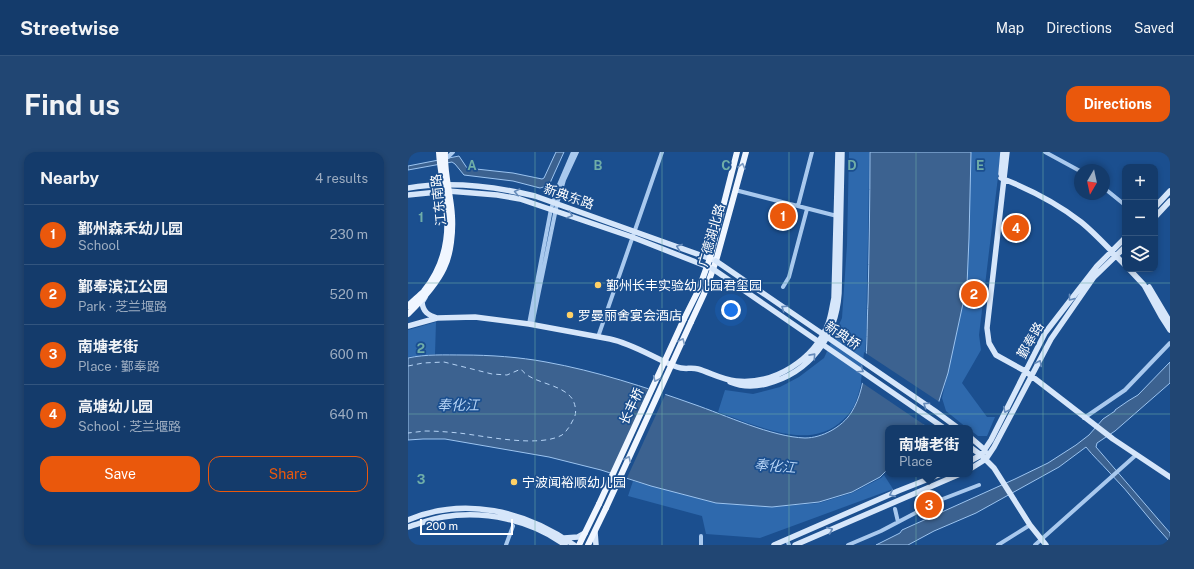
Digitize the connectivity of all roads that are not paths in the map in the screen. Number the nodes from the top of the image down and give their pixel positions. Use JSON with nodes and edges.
{"nodes":[{"id":1,"x":439,"y":152,"type":"edge"},
{"id":2,"x":453,"y":152,"type":"edge"},
{"id":3,"x":573,"y":152,"type":"edge"},
{"id":4,"x":577,"y":152,"type":"edge"},
{"id":5,"x":662,"y":152,"type":"edge"},
{"id":6,"x":737,"y":152,"type":"edge"},
{"id":7,"x":746,"y":152,"type":"edge"},
{"id":8,"x":812,"y":152,"type":"edge"},
{"id":9,"x":838,"y":152,"type":"edge"},
{"id":10,"x":842,"y":152,"type":"edge"},
{"id":11,"x":1003,"y":152,"type":"edge"},
{"id":12,"x":1007,"y":152,"type":"edge"},
{"id":13,"x":1045,"y":152,"type":"edge"},
{"id":14,"x":443,"y":160,"type":"edge"},
{"id":15,"x":1074,"y":167,"type":"edge"},
{"id":16,"x":1003,"y":177,"type":"junction"},
{"id":17,"x":408,"y":188,"type":"edge"},
{"id":18,"x":446,"y":188,"type":"junction"},
{"id":19,"x":735,"y":190,"type":"junction"},
{"id":20,"x":1170,"y":191,"type":"edge"},
{"id":21,"x":1110,"y":193,"type":"edge"},
{"id":22,"x":408,"y":195,"type":"edge"},
{"id":23,"x":1170,"y":201,"type":"edge"},
{"id":24,"x":555,"y":203,"type":"junction"},
{"id":25,"x":1122,"y":203,"type":"edge"},
{"id":26,"x":1158,"y":204,"type":"edge"},
{"id":27,"x":798,"y":206,"type":"junction"},
{"id":28,"x":807,"y":209,"type":"junction"},
{"id":29,"x":553,"y":210,"type":"junction"},
{"id":30,"x":1158,"y":214,"type":"edge"},
{"id":31,"x":837,"y":216,"type":"junction"},
{"id":32,"x":633,"y":234,"type":"junction"},
{"id":33,"x":1122,"y":242,"type":"edge"},
{"id":34,"x":1122,"y":249,"type":"edge"},
{"id":35,"x":1115,"y":253,"type":"junction"},
{"id":36,"x":710,"y":258,"type":"junction"},
{"id":37,"x":1122,"y":258,"type":"edge"},
{"id":38,"x":716,"y":261,"type":"junction"},
{"id":39,"x":1122,"y":261,"type":"edge"},
{"id":40,"x":707,"y":266,"type":"junction"},
{"id":41,"x":713,"y":269,"type":"junction"},
{"id":42,"x":1132,"y":272,"type":"edge"},
{"id":43,"x":1137,"y":272,"type":"edge"},
{"id":44,"x":783,"y":287,"type":"dead end"},
{"id":45,"x":426,"y":294,"type":"junction"},
{"id":46,"x":408,"y":306,"type":"edge"},
{"id":47,"x":408,"y":314,"type":"edge"},
{"id":48,"x":437,"y":318,"type":"junction"},
{"id":49,"x":684,"y":319,"type":"joint"},
{"id":50,"x":691,"y":322,"type":"joint"},
{"id":51,"x":1170,"y":322,"type":"edge"},
{"id":52,"x":531,"y":325,"type":"junction"},
{"id":53,"x":408,"y":326,"type":"edge"},
{"id":54,"x":1170,"y":330,"type":"edge"},
{"id":55,"x":598,"y":337,"type":"junction"},
{"id":56,"x":1170,"y":343,"type":"edge"},
{"id":57,"x":1025,"y":372,"type":"junction"},
{"id":58,"x":715,"y":375,"type":"junction"},
{"id":59,"x":1032,"y":377,"type":"junction"},
{"id":60,"x":1084,"y":418,"type":"junction"},
{"id":61,"x":940,"y":425,"type":"edge"},
{"id":62,"x":954,"y":425,"type":"edge"},
{"id":63,"x":973,"y":440,"type":"edge"},
{"id":64,"x":973,"y":448,"type":"edge"},
{"id":65,"x":983,"y":452,"type":"junction"},
{"id":66,"x":1136,"y":455,"type":"junction"},
{"id":67,"x":973,"y":459,"type":"edge"},
{"id":68,"x":986,"y":459,"type":"junction"},
{"id":69,"x":973,"y":467,"type":"edge"},
{"id":70,"x":933,"y":477,"type":"edge"},
{"id":71,"x":953,"y":477,"type":"edge"},
{"id":72,"x":1170,"y":477,"type":"edge"},
{"id":73,"x":979,"y":485,"type":"dead end"},
{"id":74,"x":895,"y":508,"type":"dead end"},
{"id":75,"x":508,"y":519,"type":"junction"},
{"id":76,"x":408,"y":520,"type":"edge"},
{"id":77,"x":898,"y":522,"type":"junction"},
{"id":78,"x":522,"y":523,"type":"junction"},
{"id":79,"x":1030,"y":525,"type":"junction"},
{"id":80,"x":513,"y":526,"type":"junction"},
{"id":81,"x":408,"y":527,"type":"edge"},
{"id":82,"x":595,"y":532,"type":"junction"},
{"id":83,"x":585,"y":533,"type":"junction"},
{"id":84,"x":701,"y":536,"type":"dead end"},
{"id":85,"x":1041,"y":539,"type":"junction"},
{"id":86,"x":563,"y":543,"type":"edge"},
{"id":87,"x":788,"y":543,"type":"edge"},
{"id":88,"x":506,"y":545,"type":"edge"},
{"id":89,"x":574,"y":545,"type":"edge"},
{"id":90,"x":579,"y":545,"type":"edge"},
{"id":91,"x":588,"y":545,"type":"edge"},
{"id":92,"x":596,"y":545,"type":"edge"},
{"id":93,"x":701,"y":545,"type":"edge"},
{"id":94,"x":774,"y":545,"type":"edge"},
{"id":95,"x":795,"y":545,"type":"edge"},
{"id":96,"x":848,"y":545,"type":"edge"},
{"id":97,"x":998,"y":545,"type":"edge"},
{"id":98,"x":1035,"y":545,"type":"edge"},
{"id":99,"x":1046,"y":545,"type":"edge"}],
"edges":[{"from":1,"to":14,"type":"main road","name":"江东南路"},
{"from":2,"to":14,"type":"street"},
{"from":3,"to":24,"type":"street"},
{"from":4,"to":24,"type":"street"},
{"from":5,"to":32,"type":"street"},
{"from":6,"to":36,"type":"main road","name":"广德湖北路"},
{"from":19,"to":7,"type":"main road","name":"广德湖北路","one_way":true},
{"from":8,"to":27,"type":"street"},
{"from":9,"to":31,"type":"main road"},
{"from":58,"to":10,"type":"main road","one_way":true},
{"from":11,"to":16,"type":"main road"},
{"from":12,"to":16,"type":"main road"},
{"from":13,"to":15,"type":"street"},
{"from":14,"to":18,"type":"main road","name":"江东南路"},
{"from":16,"to":35,"type":"main road"},
{"from":16,"to":57,"type":"main road"},
{"from":17,"to":18,"type":"main road","name":"新典东路"},
{"from":18,"to":22,"type":"main road","name":"新典东路"},
{"from":24,"to":18,"type":"main road","name":"新典东路","one_way":true},
{"from":18,"to":29,"type":"main road","name":"新典东路"},
{"from":18,"to":45,"type":"main road","name":"江东南路"},
{"from":18,"to":46,"type":"main road","name":"江东南路"},
{"from":19,"to":27,"type":"street"},
{"from":19,"to":38,"type":"main road","name":"广德湖北路"},
{"from":20,"to":26,"type":"main road"},
{"from":21,"to":25,"type":"street"},
{"from":23,"to":30,"type":"main road"},
{"from":24,"to":29,"type":"street"},
{"from":24,"to":32,"type":"main road","name":"新典东路"},
{"from":27,"to":28,"type":"street"},
{"from":28,"to":31,"type":"street"},
{"from":28,"to":44,"type":"street"},
{"from":29,"to":32,"type":"main road","name":"新典东路","one_way":true},
{"from":29,"to":52,"type":"street"},
{"from":31,"to":58,"type":"main road"},
{"from":36,"to":32,"type":"main road","name":"新典东路","one_way":true},
{"from":32,"to":40,"type":"main road","name":"新典东路"},
{"from":32,"to":55,"type":"street"},
{"from":33,"to":35,"type":"main road","name":"鄞奉路"},
{"from":34,"to":35,"type":"main road","name":"鄞奉路"},
{"from":35,"to":37,"type":"main road"},
{"from":35,"to":39,"type":"main road"},
{"from":35,"to":57,"type":"main road","name":"鄞奉路","one_way":true},
{"from":59,"to":35,"type":"main road","name":"鄞奉路","one_way":true},
{"from":36,"to":38,"type":"main road","name":"新典东路"},
{"from":36,"to":40,"type":"main road","name":"广德湖北路"},
{"from":38,"to":41,"type":"main road","name":"广德湖北路"},
{"from":62,"to":38,"type":"main road","name":"新典桥","one_way":true,"bridge":true},
{"from":40,"to":41,"type":"main road","name":"新典东路"},
{"from":40,"to":49,"type":"main road","name":"广德湖北路"},
{"from":41,"to":50,"type":"main road","name":"广德湖北路"},
{"from":41,"to":61,"type":"main road","name":"新典桥","one_way":true,"bridge":true},
{"from":42,"to":54,"type":"main road"},
{"from":43,"to":51,"type":"main road"},
{"from":45,"to":47,"type":"main road","name":"江东南路"},
{"from":45,"to":48,"type":"main road"},
{"from":48,"to":52,"type":"main road"},
{"from":48,"to":53,"type":"main road"},
{"from":49,"to":83,"type":"main road","name":"长丰桥","one_way":true,"bridge":true},
{"from":82,"to":50,"type":"main road","name":"长丰桥","one_way":true,"bridge":true},
{"from":52,"to":55,"type":"main road"},
{"from":55,"to":58,"type":"main road"},
{"from":56,"to":60,"type":"street"},
{"from":57,"to":59,"type":"main road"},
{"from":57,"to":65,"type":"main road","name":"鄞奉路","one_way":true},
{"from":59,"to":60,"type":"main road"},
{"from":59,"to":68,"type":"main road","name":"鄞奉路"},
{"from":60,"to":66,"type":"main road"},
{"from":63,"to":65,"type":"main road"},
{"from":64,"to":65,"type":"main road"},
{"from":65,"to":67,"type":"main road","name":"鄞奉路"},
{"from":65,"to":68,"type":"main road"},
{"from":66,"to":72,"type":"main road"},
{"from":66,"to":85,"type":"street"},
{"from":68,"to":69,"type":"main road","name":"鄞奉路"},
{"from":68,"to":79,"type":"main road"},
{"from":70,"to":87,"type":"main road","one_way":true},
{"from":95,"to":71,"type":"main road","one_way":true},
{"from":73,"to":77,"type":"street"},
{"from":74,"to":77,"type":"street"},
{"from":75,"to":78,"type":"main road"},
{"from":75,"to":80,"type":"street"},
{"from":75,"to":81,"type":"main road"},
{"from":76,"to":86,"type":"main road"},
{"from":77,"to":96,"type":"street"},
{"from":78,"to":80,"type":"street"},
{"from":78,"to":86,"type":"main road"},
{"from":79,"to":85,"type":"main road"},
{"from":79,"to":97,"type":"street"},
{"from":80,"to":88,"type":"street"},
{"from":82,"to":91,"type":"main road","name":"长丰桥"},
{"from":82,"to":92,"type":"main road"},
{"from":83,"to":86,"type":"main road"},
{"from":83,"to":90,"type":"main road","name":"长丰桥"},
{"from":84,"to":93,"type":"street"},
{"from":85,"to":98,"type":"street"},
{"from":85,"to":99,"type":"main road"},
{"from":86,"to":89,"type":"main road"},
{"from":87,"to":94,"type":"main road"}]}
